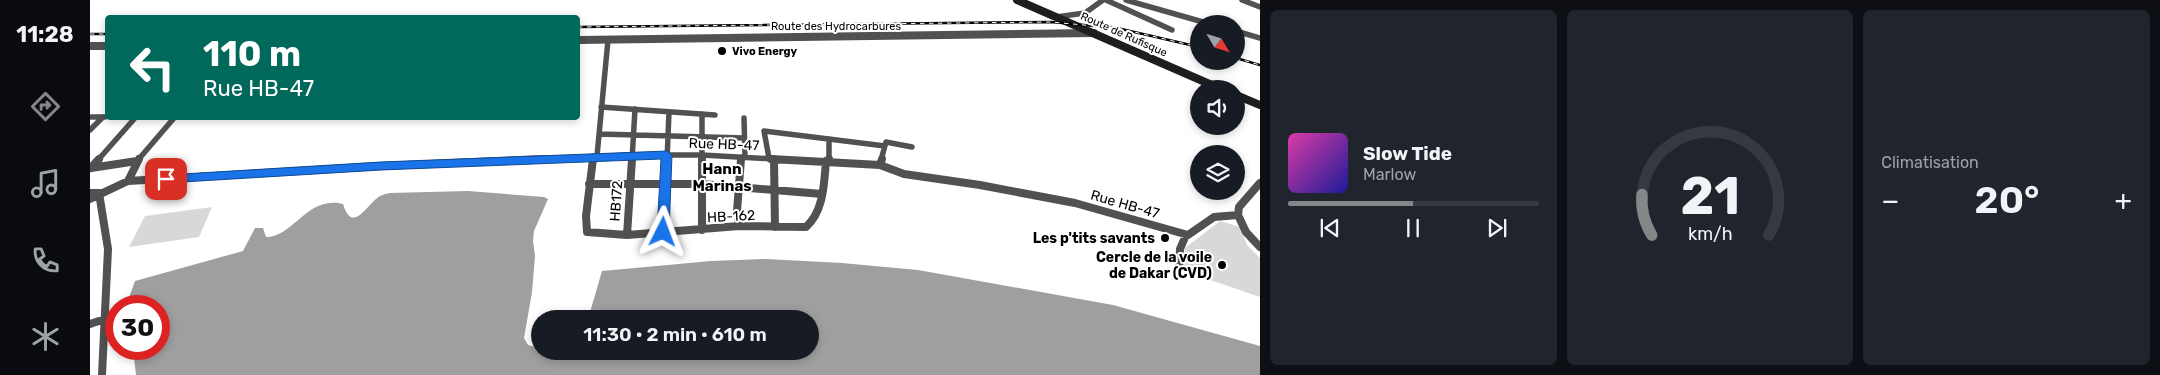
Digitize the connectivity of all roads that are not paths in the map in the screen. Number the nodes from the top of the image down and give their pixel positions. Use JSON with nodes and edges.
{"nodes":[{"id":1,"x":1017,"y":0,"type":"edge"},
{"id":2,"x":1104,"y":0,"type":"edge"},
{"id":3,"x":1126,"y":0,"type":"edge"},
{"id":4,"x":1242,"y":0,"type":"edge"},
{"id":5,"x":1260,"y":7,"type":"edge"},
{"id":6,"x":1056,"y":17,"type":"junction"},
{"id":7,"x":1190,"y":18,"type":"edge"},
{"id":8,"x":1172,"y":30,"type":"dead end"},
{"id":9,"x":1094,"y":33,"type":"junction"},
{"id":10,"x":1245,"y":34,"type":"edge"},
{"id":11,"x":1260,"y":38,"type":"edge"},
{"id":12,"x":580,"y":40,"type":"edge"},
{"id":13,"x":608,"y":40,"type":"junction"},
{"id":14,"x":90,"y":46,"type":"edge"},
{"id":15,"x":105,"y":46,"type":"edge"},
{"id":16,"x":1201,"y":80,"type":"edge"},
{"id":17,"x":1245,"y":98,"type":"edge"},
{"id":18,"x":1260,"y":104,"type":"edge"},
{"id":19,"x":602,"y":107,"type":"junction"},
{"id":20,"x":635,"y":109,"type":"junction"},
{"id":21,"x":669,"y":112,"type":"junction"},
{"id":22,"x":702,"y":114,"type":"junction"},
{"id":23,"x":715,"y":115,"type":"dead end"},
{"id":24,"x":90,"y":117,"type":"edge"},
{"id":25,"x":105,"y":117,"type":"edge"},
{"id":26,"x":744,"y":118,"type":"dead end"},
{"id":27,"x":133,"y":120,"type":"edge"},
{"id":28,"x":172,"y":120,"type":"edge"},
{"id":29,"x":90,"y":130,"type":"edge"},
{"id":30,"x":599,"y":134,"type":"junction"},
{"id":31,"x":633,"y":135,"type":"junction"},
{"id":32,"x":668,"y":136,"type":"junction"},
{"id":33,"x":702,"y":136,"type":"junction"},
{"id":34,"x":744,"y":138,"type":"junction"},
{"id":35,"x":829,"y":139,"type":"junction"},
{"id":36,"x":886,"y":144,"type":"junction"},
{"id":37,"x":912,"y":147,"type":"dead end"},
{"id":38,"x":632,"y":155,"type":"junction"},
{"id":39,"x":667,"y":155,"type":"junction"},
{"id":40,"x":702,"y":155,"type":"junction"},
{"id":41,"x":595,"y":156,"type":"junction"},
{"id":42,"x":743,"y":157,"type":"junction"},
{"id":43,"x":772,"y":159,"type":"junction"},
{"id":44,"x":137,"y":161,"type":"junction"},
{"id":45,"x":828,"y":161,"type":"junction"},
{"id":46,"x":880,"y":165,"type":"junction"},
{"id":47,"x":91,"y":168,"type":"edge"},
{"id":48,"x":128,"y":181,"type":"junction"},
{"id":49,"x":665,"y":183,"type":"junction"},
{"id":50,"x":1260,"y":183,"type":"edge"},
{"id":51,"x":589,"y":184,"type":"junction"},
{"id":52,"x":630,"y":184,"type":"junction"},
{"id":53,"x":702,"y":184,"type":"junction"},
{"id":54,"x":738,"y":186,"type":"junction"},
{"id":55,"x":775,"y":189,"type":"junction"},
{"id":56,"x":90,"y":193,"type":"edge"},
{"id":57,"x":822,"y":194,"type":"junction"},
{"id":58,"x":99,"y":196,"type":"junction"},
{"id":59,"x":90,"y":199,"type":"edge"},
{"id":60,"x":1238,"y":215,"type":"junction"},
{"id":61,"x":739,"y":226,"type":"junction"},
{"id":62,"x":775,"y":227,"type":"junction"},
{"id":63,"x":702,"y":230,"type":"junction"},
{"id":64,"x":663,"y":232,"type":"junction"},
{"id":65,"x":626,"y":234,"type":"junction"},
{"id":66,"x":1188,"y":235,"type":"junction"},
{"id":67,"x":1260,"y":247,"type":"edge"},
{"id":68,"x":1179,"y":273,"type":"dead end"},
{"id":69,"x":106,"y":295,"type":"edge"},
{"id":70,"x":105,"y":319,"type":"joint"},
{"id":71,"x":90,"y":324,"type":"edge"},
{"id":72,"x":102,"y":375,"type":"edge"}],
"edges":[{"from":1,"to":6,"type":"main road","name":"Route de Rufisque"},
{"from":2,"to":6,"type":"street"},
{"from":2,"to":8,"type":"street"},
{"from":3,"to":7,"type":"street"},
{"from":4,"to":5,"type":"street"},
{"from":6,"to":9,"type":"main road","name":"Route de Rufisque"},
{"from":9,"to":13,"type":"street","name":"Route des Hydrocarbures"},
{"from":9,"to":16,"type":"main road","name":"Route de Rufisque"},
{"from":10,"to":11,"type":"street"},
{"from":12,"to":13,"type":"street","name":"Route des Hydrocarbures"},
{"from":13,"to":19,"type":"street"},
{"from":14,"to":15,"type":"street"},
{"from":17,"to":18,"type":"main road"},
{"from":19,"to":20,"type":"street"},
{"from":19,"to":30,"type":"street"},
{"from":20,"to":21,"type":"street"},
{"from":20,"to":31,"type":"street","name":"HB172"},
{"from":21,"to":22,"type":"street"},
{"from":21,"to":32,"type":"street"},
{"from":22,"to":23,"type":"street"},
{"from":22,"to":33,"type":"street"},
{"from":24,"to":25,"type":"street"},
{"from":25,"to":29,"type":"street"},
{"from":26,"to":34,"type":"street"},
{"from":27,"to":47,"type":"street"},
{"from":28,"to":44,"type":"street"},
{"from":30,"to":31,"type":"street"},
{"from":30,"to":41,"type":"street"},
{"from":31,"to":32,"type":"street"},
{"from":31,"to":38,"type":"street","name":"HB172"},
{"from":32,"to":33,"type":"street"},
{"from":32,"to":39,"type":"street"},
{"from":33,"to":34,"type":"street"},
{"from":33,"to":40,"type":"street"},
{"from":34,"to":42,"type":"street"},
{"from":35,"to":36,"type":"street"},
{"from":35,"to":43,"type":"street"},
{"from":35,"to":45,"type":"street","name":"HB-162"},
{"from":36,"to":37,"type":"street"},
{"from":36,"to":46,"type":"street"},
{"from":38,"to":39,"type":"street","name":"Rue HB-47"},
{"from":38,"to":41,"type":"street","name":"Rue HB-47"},
{"from":38,"to":52,"type":"street","name":"HB172"},
{"from":39,"to":40,"type":"street","name":"Rue HB-47"},
{"from":39,"to":49,"type":"street"},
{"from":40,"to":42,"type":"street","name":"Rue HB-47"},
{"from":40,"to":53,"type":"street"},
{"from":41,"to":48,"type":"street","name":"Rue HB-47"},
{"from":41,"to":51,"type":"street"},
{"from":42,"to":43,"type":"street","name":"Rue HB-47"},
{"from":42,"to":54,"type":"street"},
{"from":43,"to":45,"type":"street","name":"Rue HB-47"},
{"from":43,"to":55,"type":"street"},
{"from":44,"to":47,"type":"street"},
{"from":44,"to":48,"type":"street"},
{"from":45,"to":46,"type":"street","name":"Rue HB-47"},
{"from":45,"to":57,"type":"street","name":"HB-162"},
{"from":46,"to":66,"type":"street","name":"Rue HB-47"},
{"from":48,"to":58,"type":"street"},
{"from":49,"to":52,"type":"street"},
{"from":49,"to":53,"type":"street"},
{"from":49,"to":64,"type":"street"},
{"from":50,"to":60,"type":"street"},
{"from":51,"to":52,"type":"street"},
{"from":51,"to":65,"type":"street","name":"HB-162"},
{"from":52,"to":65,"type":"street","name":"HB172"},
{"from":53,"to":54,"type":"street"},
{"from":53,"to":63,"type":"street"},
{"from":54,"to":55,"type":"street"},
{"from":54,"to":61,"type":"street"},
{"from":55,"to":57,"type":"street"},
{"from":55,"to":62,"type":"street"},
{"from":56,"to":58,"type":"street"},
{"from":57,"to":62,"type":"street","name":"HB-162"},
{"from":58,"to":59,"type":"street"},
{"from":58,"to":69,"type":"street"},
{"from":60,"to":66,"type":"street"},
{"from":60,"to":67,"type":"street"},
{"from":61,"to":62,"type":"street","name":"HB-162"},
{"from":61,"to":63,"type":"street","name":"HB-162"},
{"from":63,"to":64,"type":"street","name":"HB-162"},
{"from":64,"to":65,"type":"street","name":"HB-162"},
{"from":66,"to":68,"type":"street"},
{"from":70,"to":71,"type":"street"},
{"from":70,"to":72,"type":"street"}]}
